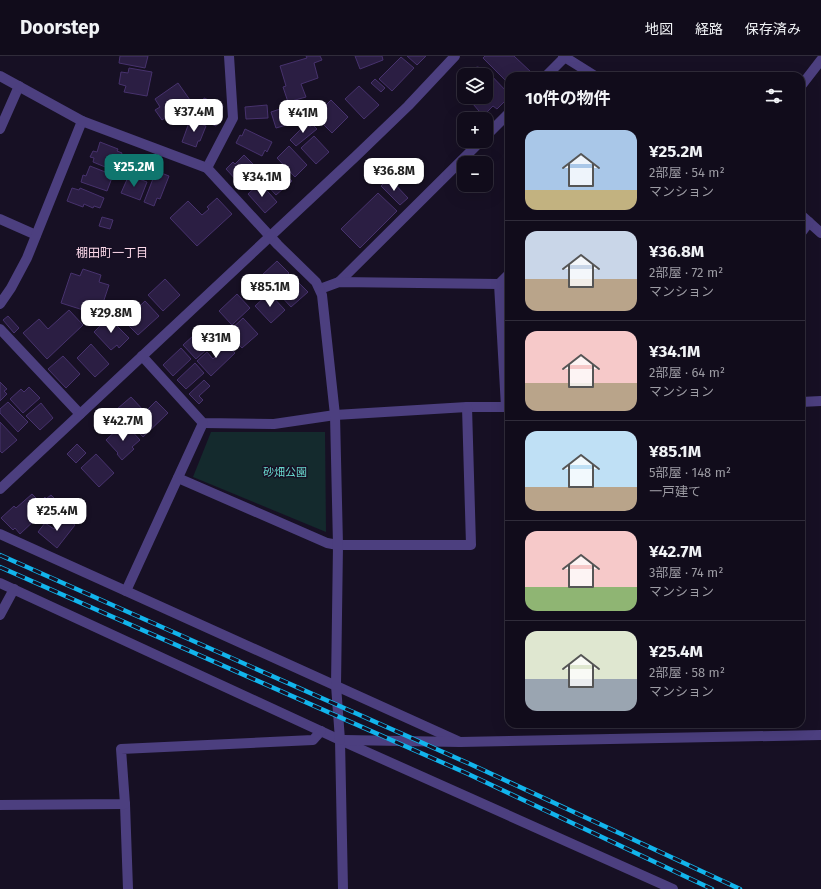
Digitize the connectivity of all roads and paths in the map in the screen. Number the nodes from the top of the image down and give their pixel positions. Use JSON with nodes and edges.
{"nodes":[{"id":1,"x":229,"y":56,"type":"edge"},
{"id":2,"x":455,"y":56,"type":"edge"},
{"id":3,"x":564,"y":57,"type":"edge"},
{"id":4,"x":821,"y":60,"type":"edge"},
{"id":5,"x":550,"y":72,"type":"edge"},
{"id":6,"x":588,"y":72,"type":"edge"},
{"id":7,"x":0,"y":76,"type":"edge"},
{"id":8,"x":805,"y":81,"type":"edge"},
{"id":9,"x":20,"y":86,"type":"junction"},
{"id":10,"x":505,"y":117,"type":"edge"},
{"id":11,"x":82,"y":121,"type":"junction"},
{"id":12,"x":0,"y":129,"type":"edge"},
{"id":13,"x":493,"y":129,"type":"edge"},
{"id":14,"x":473,"y":148,"type":"edge"},
{"id":15,"x":207,"y":168,"type":"junction"},
{"id":16,"x":805,"y":218,"type":"edge"},
{"id":17,"x":0,"y":219,"type":"edge"},
{"id":18,"x":809,"y":222,"type":"junction"},
{"id":19,"x":805,"y":228,"type":"edge"},
{"id":20,"x":821,"y":233,"type":"edge"},
{"id":21,"x":36,"y":235,"type":"junction"},
{"id":22,"x":271,"y":236,"type":"junction"},
{"id":23,"x":505,"y":278,"type":"edge"},
{"id":24,"x":339,"y":282,"type":"junction"},
{"id":25,"x":499,"y":284,"type":"junction"},
{"id":26,"x":320,"y":289,"type":"junction"},
{"id":27,"x":0,"y":304,"type":"edge"},
{"id":28,"x":0,"y":329,"type":"edge"},
{"id":29,"x":142,"y":356,"type":"junction"},
{"id":30,"x":505,"y":376,"type":"edge"},
{"id":31,"x":821,"y":401,"type":"edge"},
{"id":32,"x":805,"y":402,"type":"edge"},
{"id":33,"x":467,"y":407,"type":"junction"},
{"id":34,"x":505,"y":407,"type":"edge"},
{"id":35,"x":80,"y":414,"type":"junction"},
{"id":36,"x":334,"y":415,"type":"junction"},
{"id":37,"x":203,"y":423,"type":"junction"},
{"id":38,"x":178,"y":478,"type":"junction"},
{"id":39,"x":0,"y":489,"type":"edge"},
{"id":40,"x":0,"y":534,"type":"edge"},
{"id":41,"x":338,"y":545,"type":"junction"},
{"id":42,"x":0,"y":583,"type":"edge"},
{"id":43,"x":14,"y":589,"type":"junction"},
{"id":44,"x":126,"y":591,"type":"junction"},
{"id":45,"x":0,"y":615,"type":"edge"},
{"id":46,"x":336,"y":686,"type":"junction"},
{"id":47,"x":320,"y":731,"type":"junction"},
{"id":48,"x":821,"y":735,"type":"edge"},
{"id":49,"x":340,"y":740,"type":"junction"},
{"id":50,"x":460,"y":742,"type":"junction"},
{"id":51,"x":125,"y":804,"type":"junction"},
{"id":52,"x":0,"y":806,"type":"edge"},
{"id":53,"x":128,"y":889,"type":"edge"},
{"id":54,"x":343,"y":889,"type":"edge"},
{"id":55,"x":672,"y":889,"type":"edge"}],
"edges":[{"from":1,"to":15,"type":"street"},
{"from":2,"to":22,"type":"street"},
{"from":3,"to":5,"type":"street"},
{"from":3,"to":6,"type":"street"},
{"from":4,"to":8,"type":"street"},
{"from":7,"to":9,"type":"street"},
{"from":9,"to":11,"type":"street"},
{"from":9,"to":12,"type":"street"},
{"from":10,"to":13,"type":"street"},
{"from":11,"to":15,"type":"street"},
{"from":11,"to":21,"type":"street"},
{"from":14,"to":24,"type":"street"},
{"from":15,"to":22,"type":"street"},
{"from":16,"to":18,"type":"street"},
{"from":17,"to":21,"type":"street"},
{"from":18,"to":19,"type":"street"},
{"from":18,"to":20,"type":"street"},
{"from":21,"to":27,"type":"street"},
{"from":22,"to":26,"type":"street"},
{"from":22,"to":29,"type":"street"},
{"from":23,"to":25,"type":"street"},
{"from":24,"to":25,"type":"street"},
{"from":24,"to":26,"type":"street"},
{"from":25,"to":30,"type":"street"},
{"from":26,"to":36,"type":"street"},
{"from":28,"to":35,"type":"street"},
{"from":29,"to":35,"type":"street"},
{"from":29,"to":37,"type":"street"},
{"from":31,"to":32,"type":"street"},
{"from":33,"to":34,"type":"street"},
{"from":33,"to":36,"type":"street"},
{"from":33,"to":41,"type":"street"},
{"from":35,"to":39,"type":"street"},
{"from":36,"to":37,"type":"street"},
{"from":36,"to":41,"type":"street"},
{"from":37,"to":38,"type":"street"},
{"from":38,"to":41,"type":"street"},
{"from":38,"to":44,"type":"street"},
{"from":40,"to":44,"type":"street"},
{"from":41,"to":46,"type":"street"},
{"from":42,"to":43,"type":"street"},
{"from":43,"to":45,"type":"street"},
{"from":43,"to":47,"type":"street"},
{"from":44,"to":46,"type":"street"},
{"from":46,"to":49,"type":"street"},
{"from":46,"to":50,"type":"street"},
{"from":47,"to":49,"type":"street"},
{"from":47,"to":51,"type":"street"},
{"from":48,"to":50,"type":"street"},
{"from":49,"to":50,"type":"street"},
{"from":49,"to":54,"type":"street"},
{"from":49,"to":55,"type":"street"},
{"from":51,"to":52,"type":"street"},
{"from":51,"to":53,"type":"street"}]}
